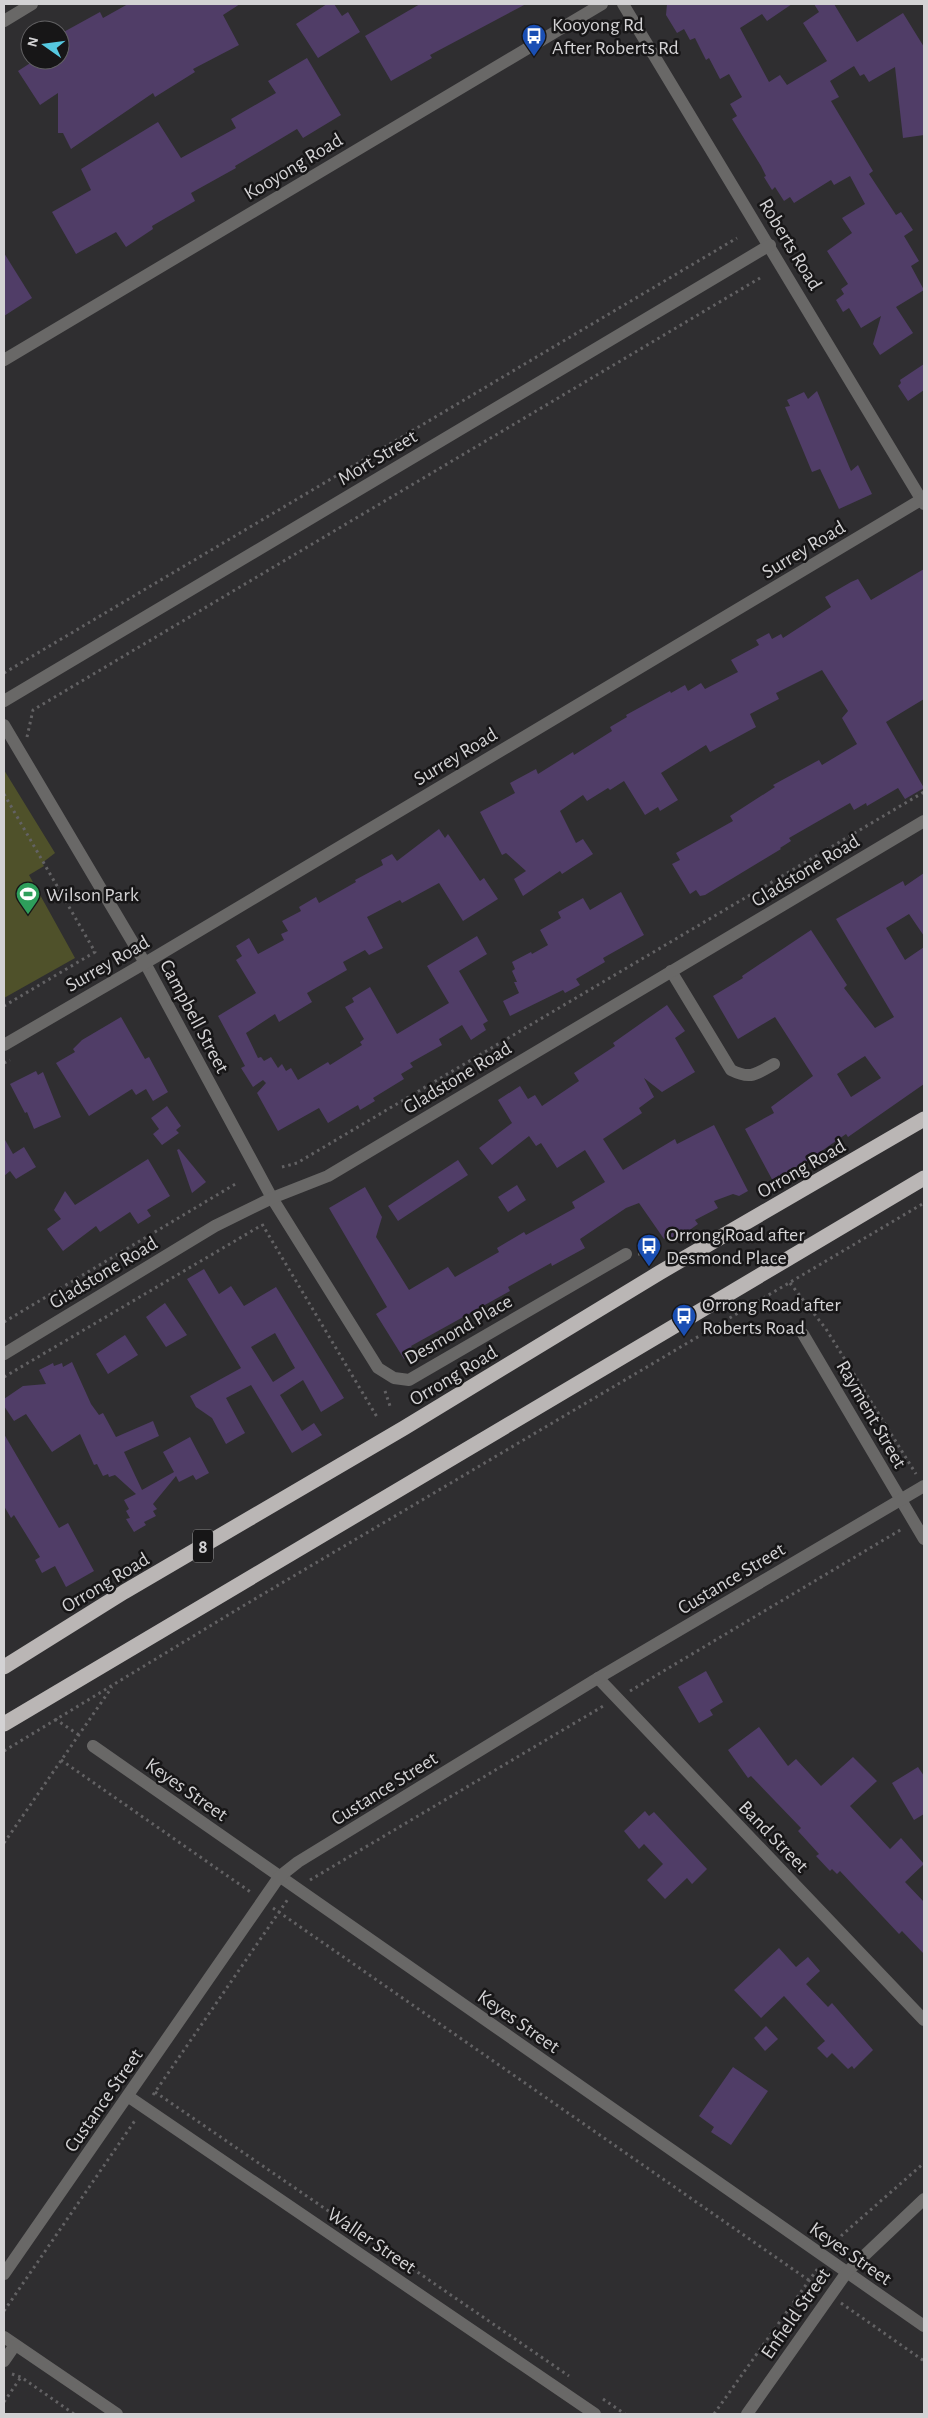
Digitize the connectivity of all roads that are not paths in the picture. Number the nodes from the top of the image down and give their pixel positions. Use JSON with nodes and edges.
{"nodes":[{"id":1,"x":32,"y":4,"type":"edge"},
{"id":2,"x":602,"y":4,"type":"edge"},
{"id":3,"x":623,"y":4,"type":"edge"},
{"id":4,"x":4,"y":21,"type":"edge"},
{"id":5,"x":770,"y":245,"type":"junction"},
{"id":6,"x":4,"y":360,"type":"edge"},
{"id":7,"x":923,"y":501,"type":"edge"},
{"id":8,"x":4,"y":701,"type":"edge"},
{"id":9,"x":4,"y":725,"type":"edge"},
{"id":10,"x":924,"y":821,"type":"edge"},
{"id":11,"x":145,"y":963,"type":"junction"},
{"id":12,"x":671,"y":971,"type":"junction"},
{"id":13,"x":4,"y":1045,"type":"edge"},
{"id":14,"x":774,"y":1064,"type":"dead end"},
{"id":15,"x":924,"y":1119,"type":"edge"},
{"id":16,"x":924,"y":1178,"type":"edge"},
{"id":17,"x":272,"y":1198,"type":"junction"},
{"id":18,"x":626,"y":1254,"type":"dead end"},
{"id":19,"x":804,"y":1334,"type":"dead end"},
{"id":20,"x":4,"y":1354,"type":"edge"},
{"id":21,"x":924,"y":1486,"type":"edge"},
{"id":22,"x":901,"y":1499,"type":"junction"},
{"id":23,"x":924,"y":1539,"type":"edge"},
{"id":24,"x":4,"y":1668,"type":"edge"},
{"id":25,"x":598,"y":1678,"type":"junction"},
{"id":26,"x":4,"y":1724,"type":"edge"},
{"id":27,"x":93,"y":1746,"type":"road end"},
{"id":28,"x":280,"y":1877,"type":"junction"},
{"id":29,"x":924,"y":2020,"type":"edge"},
{"id":30,"x":129,"y":2096,"type":"junction"},
{"id":31,"x":924,"y":2198,"type":"edge"},
{"id":32,"x":847,"y":2272,"type":"junction"},
{"id":33,"x":4,"y":2274,"type":"edge"},
{"id":34,"x":924,"y":2326,"type":"edge"},
{"id":35,"x":4,"y":2336,"type":"edge"},
{"id":36,"x":15,"y":2345,"type":"junction"},
{"id":37,"x":4,"y":2361,"type":"edge"},
{"id":38,"x":117,"y":2414,"type":"edge"},
{"id":39,"x":595,"y":2414,"type":"edge"},
{"id":40,"x":747,"y":2414,"type":"edge"}],
"edges":[{"from":1,"to":4,"type":"street"},
{"from":2,"to":6,"type":"street","name":"Kooyong Road"},
{"from":3,"to":5,"type":"street","name":"Roberts Road"},
{"from":5,"to":7,"type":"street","name":"Roberts Road"},
{"from":5,"to":8,"type":"street","name":"Mort Street"},
{"from":7,"to":11,"type":"street","name":"Surrey Road"},
{"from":9,"to":11,"type":"street","name":"Campbell Street"},
{"from":10,"to":12,"type":"street","name":"Gladstone Road"},
{"from":11,"to":13,"type":"street","name":"Surrey Road"},
{"from":11,"to":17,"type":"street","name":"Campbell Street"},
{"from":12,"to":14,"type":"street"},
{"from":12,"to":17,"type":"street","name":"Gladstone Road"},
{"from":15,"to":24,"type":"highway","name":"Orrong Road","number":"8"},
{"from":16,"to":26,"type":"highway"},
{"from":17,"to":18,"type":"street","name":"Desmond Place"},
{"from":17,"to":20,"type":"street","name":"Gladstone Road"},
{"from":19,"to":22,"type":"street","name":"Rayment Street"},
{"from":21,"to":22,"type":"street","name":"Custance Street"},
{"from":22,"to":23,"type":"street","name":"Rayment Street"},
{"from":22,"to":25,"type":"street","name":"Custance Street"},
{"from":25,"to":28,"type":"street","name":"Custance Street"},
{"from":25,"to":29,"type":"street","name":"Band Street"},
{"from":27,"to":28,"type":"street","name":"Keyes Street"},
{"from":28,"to":30,"type":"street","name":"Custance Street"},
{"from":28,"to":32,"type":"street","name":"Keyes Street"},
{"from":30,"to":33,"type":"street","name":"Custance Street"},
{"from":30,"to":39,"type":"street","name":"Waller Street"},
{"from":31,"to":32,"type":"street","name":"Enfield Street"},
{"from":32,"to":34,"type":"street","name":"Keyes Street"},
{"from":32,"to":40,"type":"street","name":"Enfield Street"},
{"from":35,"to":36,"type":"street"},
{"from":36,"to":37,"type":"street"},
{"from":36,"to":38,"type":"street"}]}
